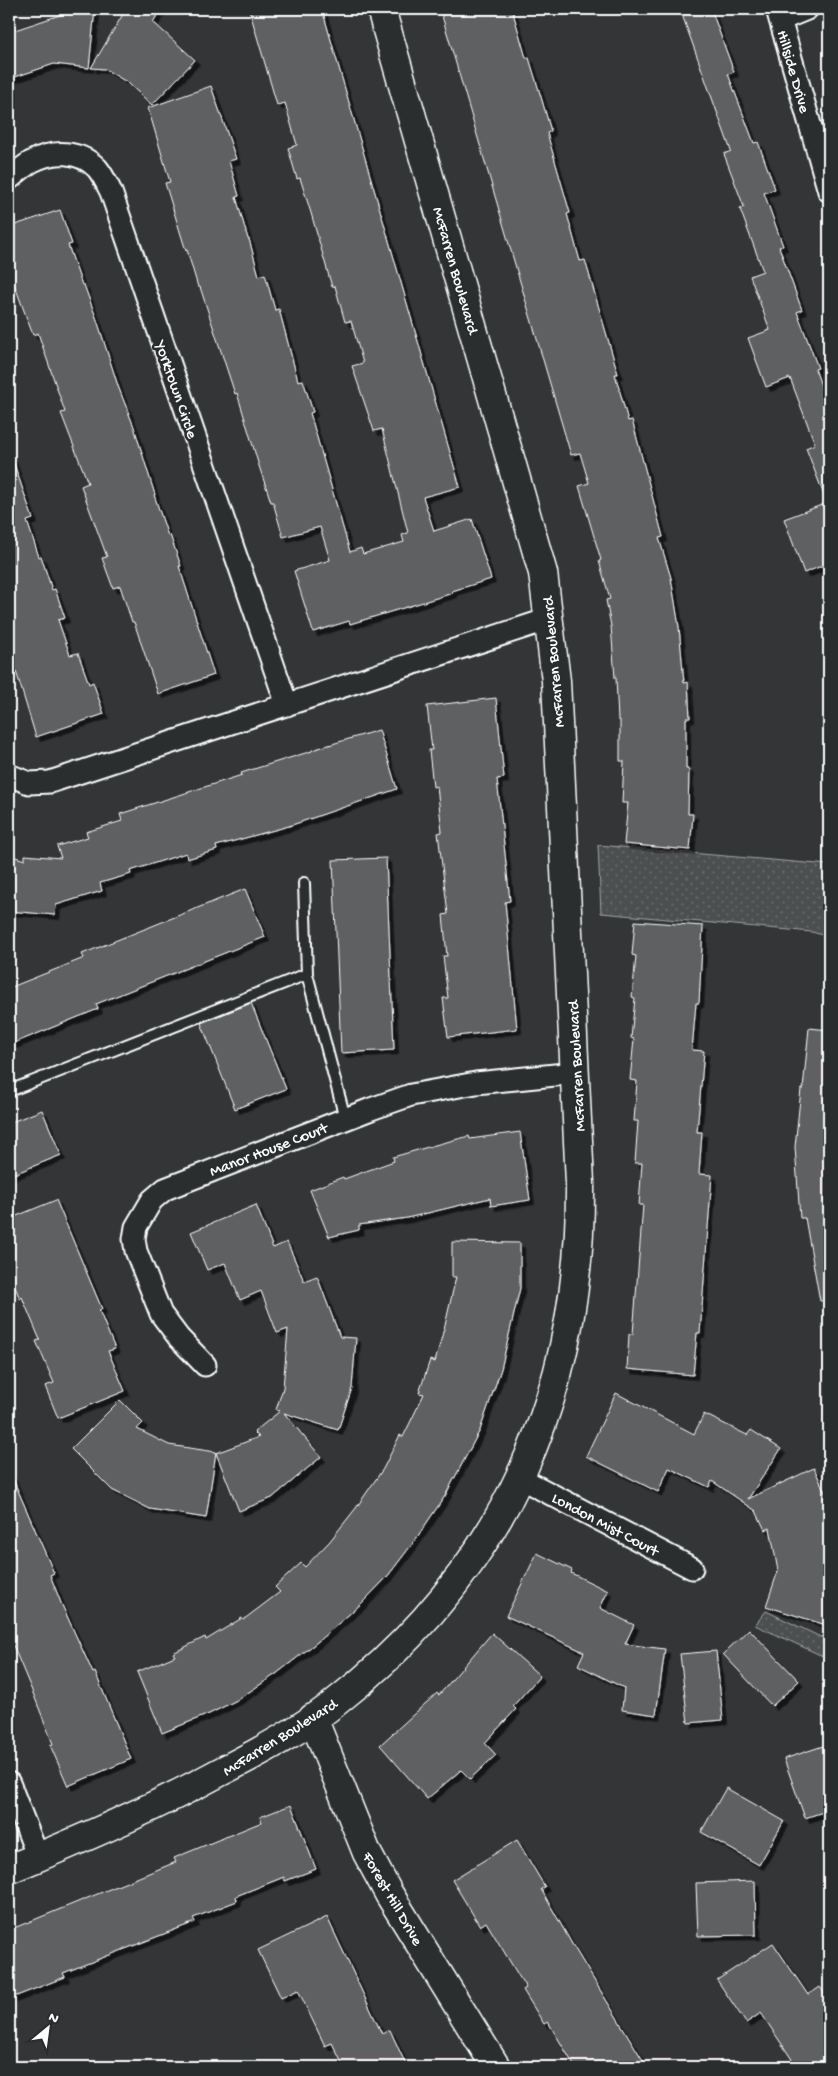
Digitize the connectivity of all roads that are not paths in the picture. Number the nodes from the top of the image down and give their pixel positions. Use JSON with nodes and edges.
{"nodes":[{"id":1,"x":381,"y":9,"type":"edge"},
{"id":2,"x":807,"y":9,"type":"edge"},
{"id":3,"x":778,"y":14,"type":"edge"},
{"id":4,"x":9,"y":179,"type":"edge"},
{"id":5,"x":829,"y":191,"type":"edge"},
{"id":6,"x":549,"y":619,"type":"junction"},
{"id":7,"x":287,"y":705,"type":"junction"},
{"id":8,"x":9,"y":775,"type":"edge"},
{"id":9,"x":304,"y":883,"type":"dead end"},
{"id":10,"x":307,"y":974,"type":"junction"},
{"id":11,"x":575,"y":1073,"type":"junction"},
{"id":12,"x":9,"y":1091,"type":"edge"},
{"id":13,"x":346,"y":1118,"type":"junction"},
{"id":14,"x":205,"y":1365,"type":"dead end"},
{"id":15,"x":520,"y":1478,"type":"junction"},
{"id":16,"x":692,"y":1568,"type":"dead end"},
{"id":17,"x":313,"y":1718,"type":"junction"},
{"id":18,"x":9,"y":1783,"type":"edge"},
{"id":19,"x":38,"y":1857,"type":"junction"},
{"id":20,"x":9,"y":1869,"type":"edge"},
{"id":21,"x":496,"y":2067,"type":"edge"}],
"edges":[{"from":1,"to":6,"type":"street","name":"McFarren Boulevard"},
{"from":2,"to":3,"type":"street"},
{"from":3,"to":5,"type":"street","name":"Hillside Drive"},
{"from":4,"to":7,"type":"street","name":"Yorktown Circle"},
{"from":6,"to":7,"type":"street"},
{"from":6,"to":11,"type":"street","name":"McFarren Boulevard"},
{"from":7,"to":8,"type":"street"},
{"from":9,"to":10,"type":"lane"},
{"from":10,"to":12,"type":"lane"},
{"from":10,"to":13,"type":"lane"},
{"from":11,"to":13,"type":"street","name":"Manor House Court"},
{"from":11,"to":15,"type":"street","name":"McFarren Boulevard"},
{"from":13,"to":14,"type":"street","name":"Manor House Court"},
{"from":15,"to":16,"type":"street","name":"London Mist Court"},
{"from":15,"to":17,"type":"street","name":"McFarren Boulevard"},
{"from":17,"to":19,"type":"street","name":"McFarren Boulevard"},
{"from":17,"to":21,"type":"street","name":"Forest Hill Drive"},
{"from":18,"to":19,"type":"street"},
{"from":19,"to":20,"type":"street","name":"McFarren Boulevard"}]}
